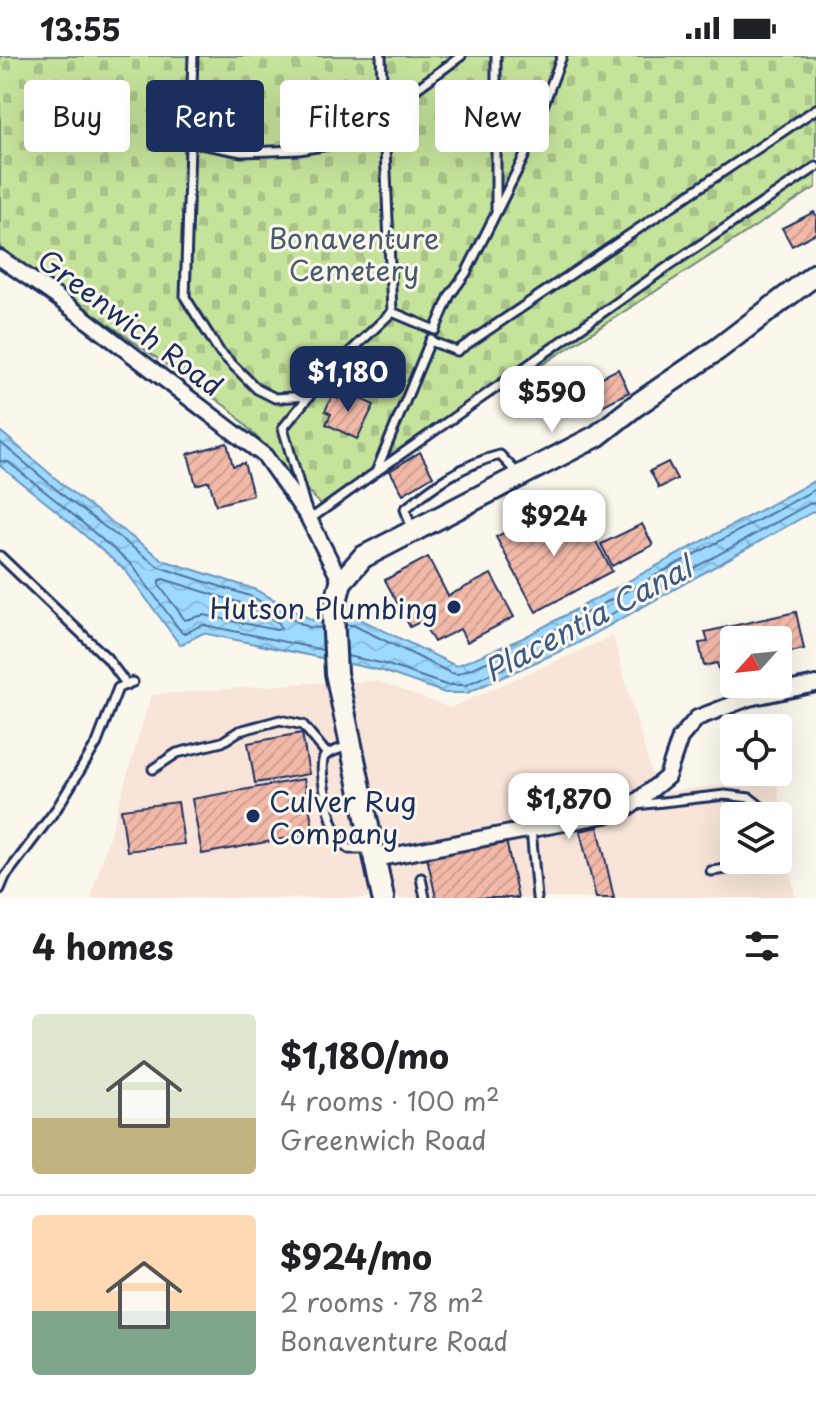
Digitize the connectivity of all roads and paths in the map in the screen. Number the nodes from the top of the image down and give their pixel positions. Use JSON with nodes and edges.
{"nodes":[{"id":1,"x":193,"y":56,"type":"edge"},
{"id":2,"x":381,"y":56,"type":"edge"},
{"id":3,"x":461,"y":56,"type":"edge"},
{"id":4,"x":496,"y":56,"type":"edge"},
{"id":5,"x":562,"y":56,"type":"edge"},
{"id":6,"x":192,"y":80,"type":"edge"},
{"id":7,"x":381,"y":80,"type":"edge"},
{"id":8,"x":419,"y":87,"type":"edge"},
{"id":9,"x":816,"y":109,"type":"edge"},
{"id":10,"x":190,"y":152,"type":"edge"},
{"id":11,"x":384,"y":152,"type":"edge"},
{"id":12,"x":816,"y":167,"type":"edge"},
{"id":13,"x":496,"y":212,"type":"junction"},
{"id":14,"x":0,"y":258,"type":"edge"},
{"id":15,"x":816,"y":274,"type":"edge"},
{"id":16,"x":392,"y":312,"type":"junction"},
{"id":17,"x":435,"y":330,"type":"junction"},
{"id":18,"x":430,"y":341,"type":"junction"},
{"id":19,"x":309,"y":396,"type":"junction"},
{"id":20,"x":376,"y":472,"type":"junction"},
{"id":21,"x":520,"y":476,"type":"junction"},
{"id":22,"x":309,"y":519,"type":"junction"},
{"id":23,"x":412,"y":531,"type":"junction"},
{"id":24,"x":0,"y":556,"type":"edge"},
{"id":25,"x":341,"y":582,"type":"junction"},
{"id":26,"x":816,"y":684,"type":"edge"},
{"id":27,"x":351,"y":745,"type":"junction"},
{"id":28,"x":327,"y":754,"type":"junction"},
{"id":29,"x":153,"y":769,"type":"dead end"},
{"id":30,"x":755,"y":802,"type":"edge"},
{"id":31,"x":631,"y":806,"type":"junction"},
{"id":32,"x":531,"y":829,"type":"junction"},
{"id":33,"x":374,"y":854,"type":"junction"},
{"id":34,"x":720,"y":870,"type":"edge"},
{"id":35,"x":711,"y":871,"type":"dead end"},
{"id":36,"x":421,"y":878,"type":"dead end"},
{"id":37,"x":0,"y":889,"type":"edge"},
{"id":38,"x":383,"y":898,"type":"edge"},
{"id":39,"x":425,"y":898,"type":"edge"},
{"id":40,"x":537,"y":898,"type":"edge"}],
"edges":[{"from":1,"to":6,"type":"lane"},
{"from":2,"to":7,"type":"lane"},
{"from":3,"to":8,"type":"lane"},
{"from":4,"to":13,"type":"lane"},
{"from":5,"to":13,"type":"lane"},
{"from":9,"to":18,"type":"lane"},
{"from":10,"to":19,"type":"lane"},
{"from":11,"to":16,"type":"lane"},
{"from":12,"to":20,"type":"lane"},
{"from":13,"to":17,"type":"lane"},
{"from":14,"to":22,"type":"street","name":"Greenwich Road"},
{"from":15,"to":21,"type":"street"},
{"from":16,"to":17,"type":"lane"},
{"from":16,"to":19,"type":"lane"},
{"from":17,"to":18,"type":"lane"},
{"from":18,"to":20,"type":"lane"},
{"from":19,"to":22,"type":"lane"},
{"from":20,"to":22,"type":"lane"},
{"from":21,"to":23,"type":"street"},
{"from":21,"to":23,"type":"lane"},
{"from":22,"to":25,"type":"street","name":"Greenwich Road"},
{"from":23,"to":25,"type":"street"},
{"from":24,"to":37,"type":"lane"},
{"from":25,"to":27,"type":"street"},
{"from":26,"to":31,"type":"street"},
{"from":27,"to":28,"type":"lane"},
{"from":27,"to":33,"type":"street"},
{"from":28,"to":29,"type":"lane"},
{"from":28,"to":33,"type":"lane"},
{"from":30,"to":31,"type":"lane"},
{"from":31,"to":32,"type":"street"},
{"from":32,"to":33,"type":"street"},
{"from":32,"to":40,"type":"lane"},
{"from":33,"to":38,"type":"street"},
{"from":34,"to":35,"type":"lane"},
{"from":36,"to":39,"type":"lane"}]}
